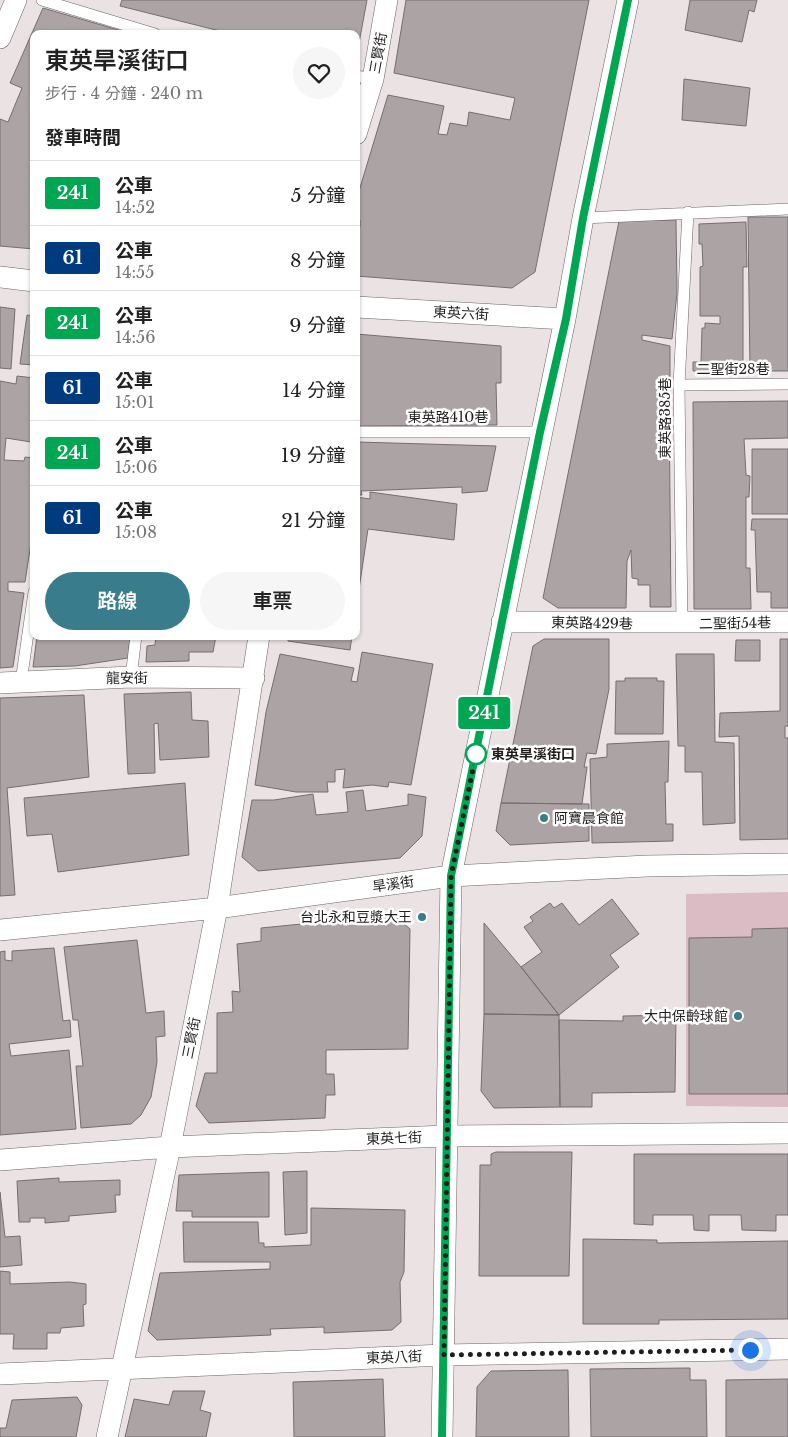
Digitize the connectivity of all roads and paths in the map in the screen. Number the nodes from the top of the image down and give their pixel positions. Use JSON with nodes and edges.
{"nodes":[{"id":1,"x":16,"y":0,"type":"edge"},
{"id":2,"x":42,"y":0,"type":"edge"},
{"id":3,"x":387,"y":0,"type":"edge"},
{"id":4,"x":628,"y":0,"type":"edge"},
{"id":5,"x":142,"y":30,"type":"edge"},
{"id":6,"x":0,"y":38,"type":"edge"},
{"id":7,"x":365,"y":77,"type":"edge"},
{"id":8,"x":360,"y":109,"type":"edge"},
{"id":9,"x":788,"y":209,"type":"edge"},
{"id":10,"x":688,"y":212,"type":"junction"},
{"id":11,"x":583,"y":218,"type":"junction"},
{"id":12,"x":0,"y":277,"type":"edge"},
{"id":13,"x":30,"y":281,"type":"edge"},
{"id":14,"x":360,"y":307,"type":"edge"},
{"id":15,"x":566,"y":319,"type":"junction"},
{"id":16,"x":788,"y":384,"type":"edge"},
{"id":17,"x":679,"y":385,"type":"junction"},
{"id":18,"x":360,"y":432,"type":"edge"},
{"id":19,"x":540,"y":432,"type":"junction"},
{"id":20,"x":30,"y":620,"type":"edge"},
{"id":21,"x":502,"y":622,"type":"junction"},
{"id":22,"x":788,"y":622,"type":"edge"},
{"id":23,"x":682,"y":624,"type":"junction"},
{"id":24,"x":136,"y":640,"type":"edge"},
{"id":25,"x":259,"y":640,"type":"edge"},
{"id":26,"x":131,"y":677,"type":"junction"},
{"id":27,"x":254,"y":678,"type":"junction"},
{"id":28,"x":21,"y":682,"type":"junction"},
{"id":29,"x":0,"y":683,"type":"edge"},
{"id":30,"x":788,"y":864,"type":"edge"},
{"id":31,"x":451,"y":876,"type":"junction"},
{"id":32,"x":217,"y":908,"type":"junction"},
{"id":33,"x":0,"y":930,"type":"edge"},
{"id":34,"x":788,"y":1133,"type":"edge"},
{"id":35,"x":446,"y":1136,"type":"junction"},
{"id":36,"x":170,"y":1147,"type":"junction"},
{"id":37,"x":0,"y":1160,"type":"edge"},
{"id":38,"x":788,"y":1349,"type":"edge"},
{"id":39,"x":444,"y":1355,"type":"junction"},
{"id":40,"x":122,"y":1368,"type":"junction"},
{"id":41,"x":0,"y":1374,"type":"edge"},
{"id":42,"x":107,"y":1437,"type":"edge"},
{"id":43,"x":442,"y":1437,"type":"edge"}],
"edges":[{"from":1,"to":6,"type":"street"},
{"from":2,"to":5,"type":"lane"},
{"from":3,"to":7,"type":"street","name":"三賢街"},
{"from":4,"to":11,"type":"street"},
{"from":7,"to":8,"type":"street","name":"三賢街"},
{"from":9,"to":10,"type":"lane"},
{"from":10,"to":11,"type":"lane"},
{"from":10,"to":17,"type":"lane","name":"東英路385巷"},
{"from":11,"to":15,"type":"street"},
{"from":12,"to":13,"type":"street"},
{"from":14,"to":15,"type":"street","name":"東英六街"},
{"from":15,"to":19,"type":"street"},
{"from":16,"to":17,"type":"lane","name":"二聖街28巷"},
{"from":17,"to":23,"type":"lane","name":"東英路385巷"},
{"from":18,"to":19,"type":"lane","name":"東英路410巷"},
{"from":19,"to":21,"type":"street"},
{"from":20,"to":28,"type":"lane"},
{"from":21,"to":23,"type":"street","name":"東英路429巷"},
{"from":21,"to":31,"type":"street"},
{"from":22,"to":23,"type":"street","name":"二聖街54巷"},
{"from":24,"to":26,"type":"lane"},
{"from":25,"to":27,"type":"street","name":"三賢街"},
{"from":26,"to":27,"type":"street","name":"龍安街"},
{"from":26,"to":28,"type":"street","name":"龍安街"},
{"from":27,"to":32,"type":"street","name":"三賢街"},
{"from":28,"to":29,"type":"street","name":"龍安街"},
{"from":30,"to":31,"type":"street","name":"旱溪街"},
{"from":31,"to":32,"type":"street","name":"旱溪街"},
{"from":31,"to":35,"type":"street"},
{"from":32,"to":33,"type":"street","name":"旱溪街"},
{"from":32,"to":36,"type":"street","name":"三賢街"},
{"from":34,"to":35,"type":"street","name":"東英七街"},
{"from":35,"to":36,"type":"street","name":"東英七街"},
{"from":35,"to":39,"type":"street"},
{"from":36,"to":37,"type":"street","name":"東英七街"},
{"from":36,"to":40,"type":"street","name":"三賢街"},
{"from":38,"to":39,"type":"street","name":"東英八街"},
{"from":39,"to":40,"type":"street","name":"東英八街"},
{"from":39,"to":43,"type":"street"},
{"from":40,"to":41,"type":"street","name":"東英八街"},
{"from":40,"to":42,"type":"street","name":"三賢街"}]}
